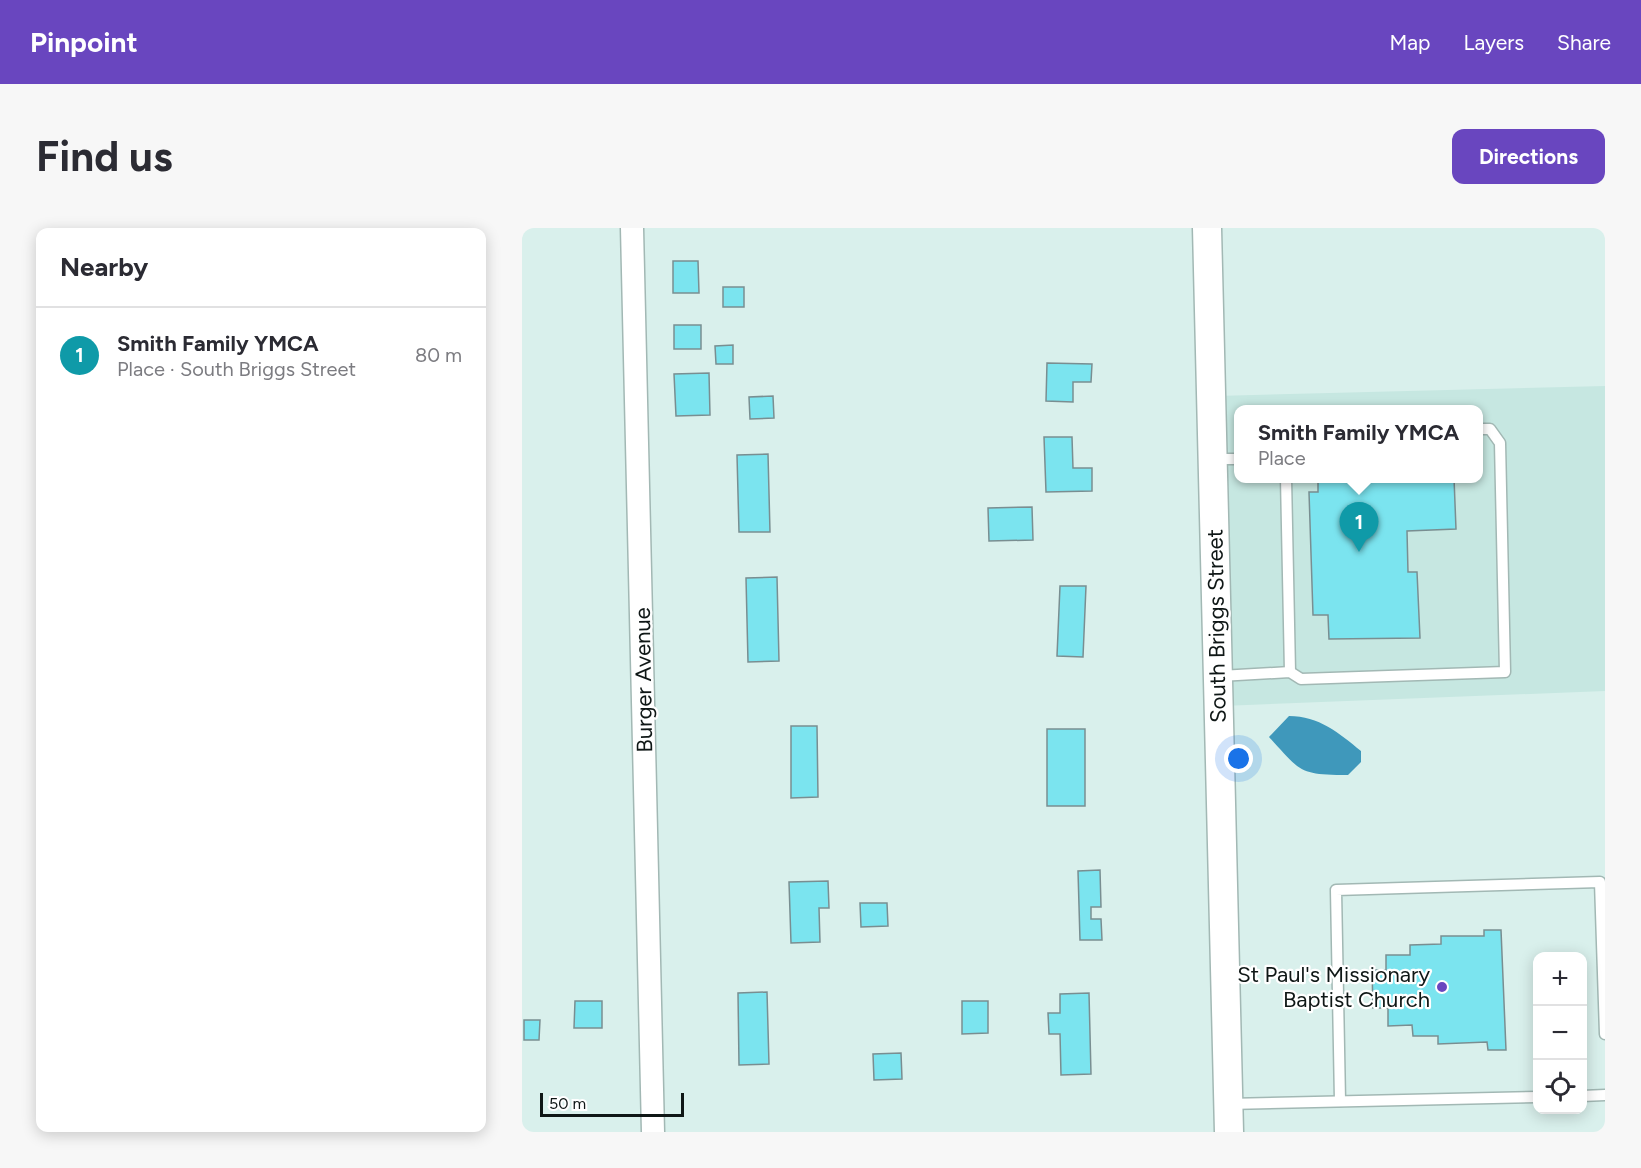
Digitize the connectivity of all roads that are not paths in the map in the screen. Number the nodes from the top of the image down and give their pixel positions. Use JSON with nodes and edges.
{"nodes":[{"id":1,"x":632,"y":228,"type":"edge"},
{"id":2,"x":1207,"y":228,"type":"edge"},
{"id":3,"x":1483,"y":429,"type":"edge"},
{"id":4,"x":1226,"y":459,"type":"edge"},
{"id":5,"x":1286,"y":483,"type":"edge"},
{"id":6,"x":1290,"y":672,"type":"junction"},
{"id":7,"x":1216,"y":676,"type":"junction"},
{"id":8,"x":1605,"y":1034,"type":"edge"},
{"id":9,"x":1605,"y":1095,"type":"edge"},
{"id":10,"x":1587,"y":1096,"type":"edge"},
{"id":11,"x":1533,"y":1097,"type":"edge"},
{"id":12,"x":1340,"y":1101,"type":"junction"},
{"id":13,"x":1228,"y":1104,"type":"junction"},
{"id":14,"x":653,"y":1132,"type":"edge"},
{"id":15,"x":1228,"y":1132,"type":"edge"}],
"edges":[{"from":1,"to":14,"type":"street","name":"Burger Avenue"},
{"from":2,"to":4,"type":"street","name":"South Briggs Street"},
{"from":3,"to":6,"type":"lane"},
{"from":4,"to":7,"type":"street","name":"South Briggs Street"},
{"from":5,"to":6,"type":"lane"},
{"from":6,"to":7,"type":"lane"},
{"from":7,"to":13,"type":"street","name":"South Briggs Street"},
{"from":8,"to":12,"type":"lane"},
{"from":9,"to":10,"type":"lane"},
{"from":11,"to":12,"type":"lane"},
{"from":12,"to":13,"type":"lane"},
{"from":13,"to":15,"type":"street","name":"South Briggs Street"}]}
